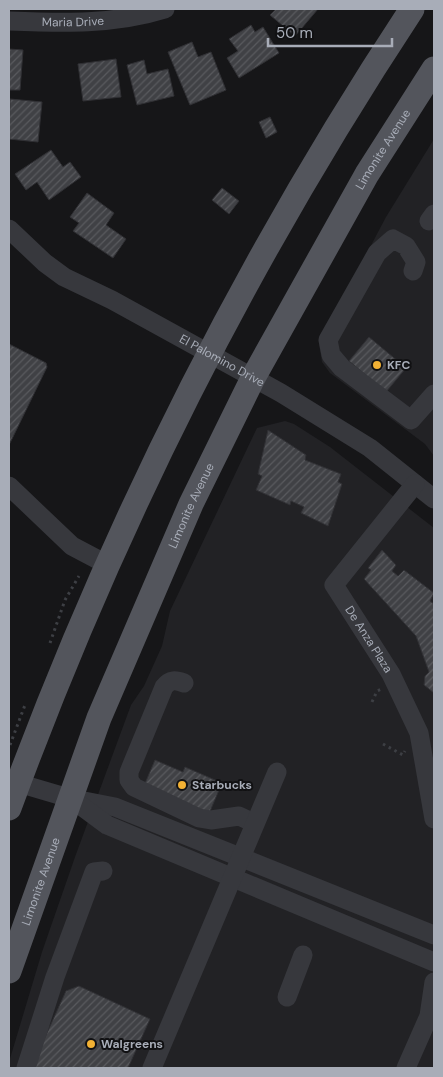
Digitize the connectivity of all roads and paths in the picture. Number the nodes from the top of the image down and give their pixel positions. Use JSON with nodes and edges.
{"nodes":[{"id":1,"x":166,"y":9,"type":"edge"},
{"id":2,"x":412,"y":9,"type":"edge"},
{"id":3,"x":9,"y":21,"type":"edge"},
{"id":4,"x":434,"y":69,"type":"edge"},
{"id":5,"x":9,"y":229,"type":"edge"},
{"id":6,"x":413,"y":271,"type":"dead end"},
{"id":7,"x":208,"y":353,"type":"junction"},
{"id":8,"x":254,"y":378,"type":"junction"},
{"id":9,"x":434,"y":394,"type":"edge"},
{"id":10,"x":415,"y":484,"type":"junction"},
{"id":11,"x":9,"y":486,"type":"edge"},
{"id":12,"x":434,"y":499,"type":"edge"},
{"id":13,"x":108,"y":565,"type":"junction"},
{"id":14,"x":184,"y":683,"type":"dead end"},
{"id":15,"x":276,"y":772,"type":"dead end"},
{"id":16,"x":18,"y":783,"type":"junction"},
{"id":17,"x":69,"y":798,"type":"junction"},
{"id":18,"x":9,"y":808,"type":"edge"},
{"id":19,"x":434,"y":819,"type":"edge"},
{"id":20,"x":254,"y":823,"type":"junction"},
{"id":21,"x":239,"y":857,"type":"junction"},
{"id":22,"x":103,"y":871,"type":"dead end"},
{"id":23,"x":231,"y":877,"type":"junction"},
{"id":24,"x":434,"y":935,"type":"edge"},
{"id":25,"x":302,"y":956,"type":"dead end"},
{"id":26,"x":434,"y":962,"type":"edge"},
{"id":27,"x":9,"y":972,"type":"edge"},
{"id":28,"x":434,"y":982,"type":"edge"},
{"id":29,"x":287,"y":997,"type":"dead end"},
{"id":30,"x":431,"y":1022,"type":"edge"},
{"id":31,"x":26,"y":1068,"type":"edge"},
{"id":32,"x":152,"y":1068,"type":"edge"},
{"id":33,"x":406,"y":1068,"type":"edge"}],
"edges":[{"from":1,"to":3,"type":"street","name":"Maria Drive"},
{"from":2,"to":7,"type":"main road"},
{"from":4,"to":8,"type":"main road","name":"Limonite Avenue"},
{"from":5,"to":7,"type":"street","name":"El Palomino Drive"},
{"from":6,"to":9,"type":"street"},
{"from":7,"to":8,"type":"street","name":"El Palomino Drive"},
{"from":7,"to":13,"type":"main road"},
{"from":8,"to":10,"type":"street","name":"El Palomino Drive"},
{"from":8,"to":17,"type":"main road","name":"Limonite Avenue"},
{"from":10,"to":12,"type":"street","name":"El Palomino Drive"},
{"from":10,"to":19,"type":"street","name":"De Anza Plaza"},
{"from":11,"to":13,"type":"street"},
{"from":13,"to":16,"type":"main road"},
{"from":14,"to":20,"type":"street"},
{"from":15,"to":20,"type":"street"},
{"from":16,"to":17,"type":"street"},
{"from":16,"to":18,"type":"main road"},
{"from":17,"to":21,"type":"street"},
{"from":17,"to":23,"type":"street"},
{"from":17,"to":27,"type":"main road","name":"Limonite Avenue"},
{"from":20,"to":21,"type":"street"},
{"from":21,"to":23,"type":"street"},
{"from":21,"to":24,"type":"street"},
{"from":22,"to":31,"type":"street"},
{"from":23,"to":26,"type":"street"},
{"from":23,"to":32,"type":"street"},
{"from":25,"to":29,"type":"street"},
{"from":28,"to":30,"type":"street"},
{"from":30,"to":33,"type":"street"}]}
